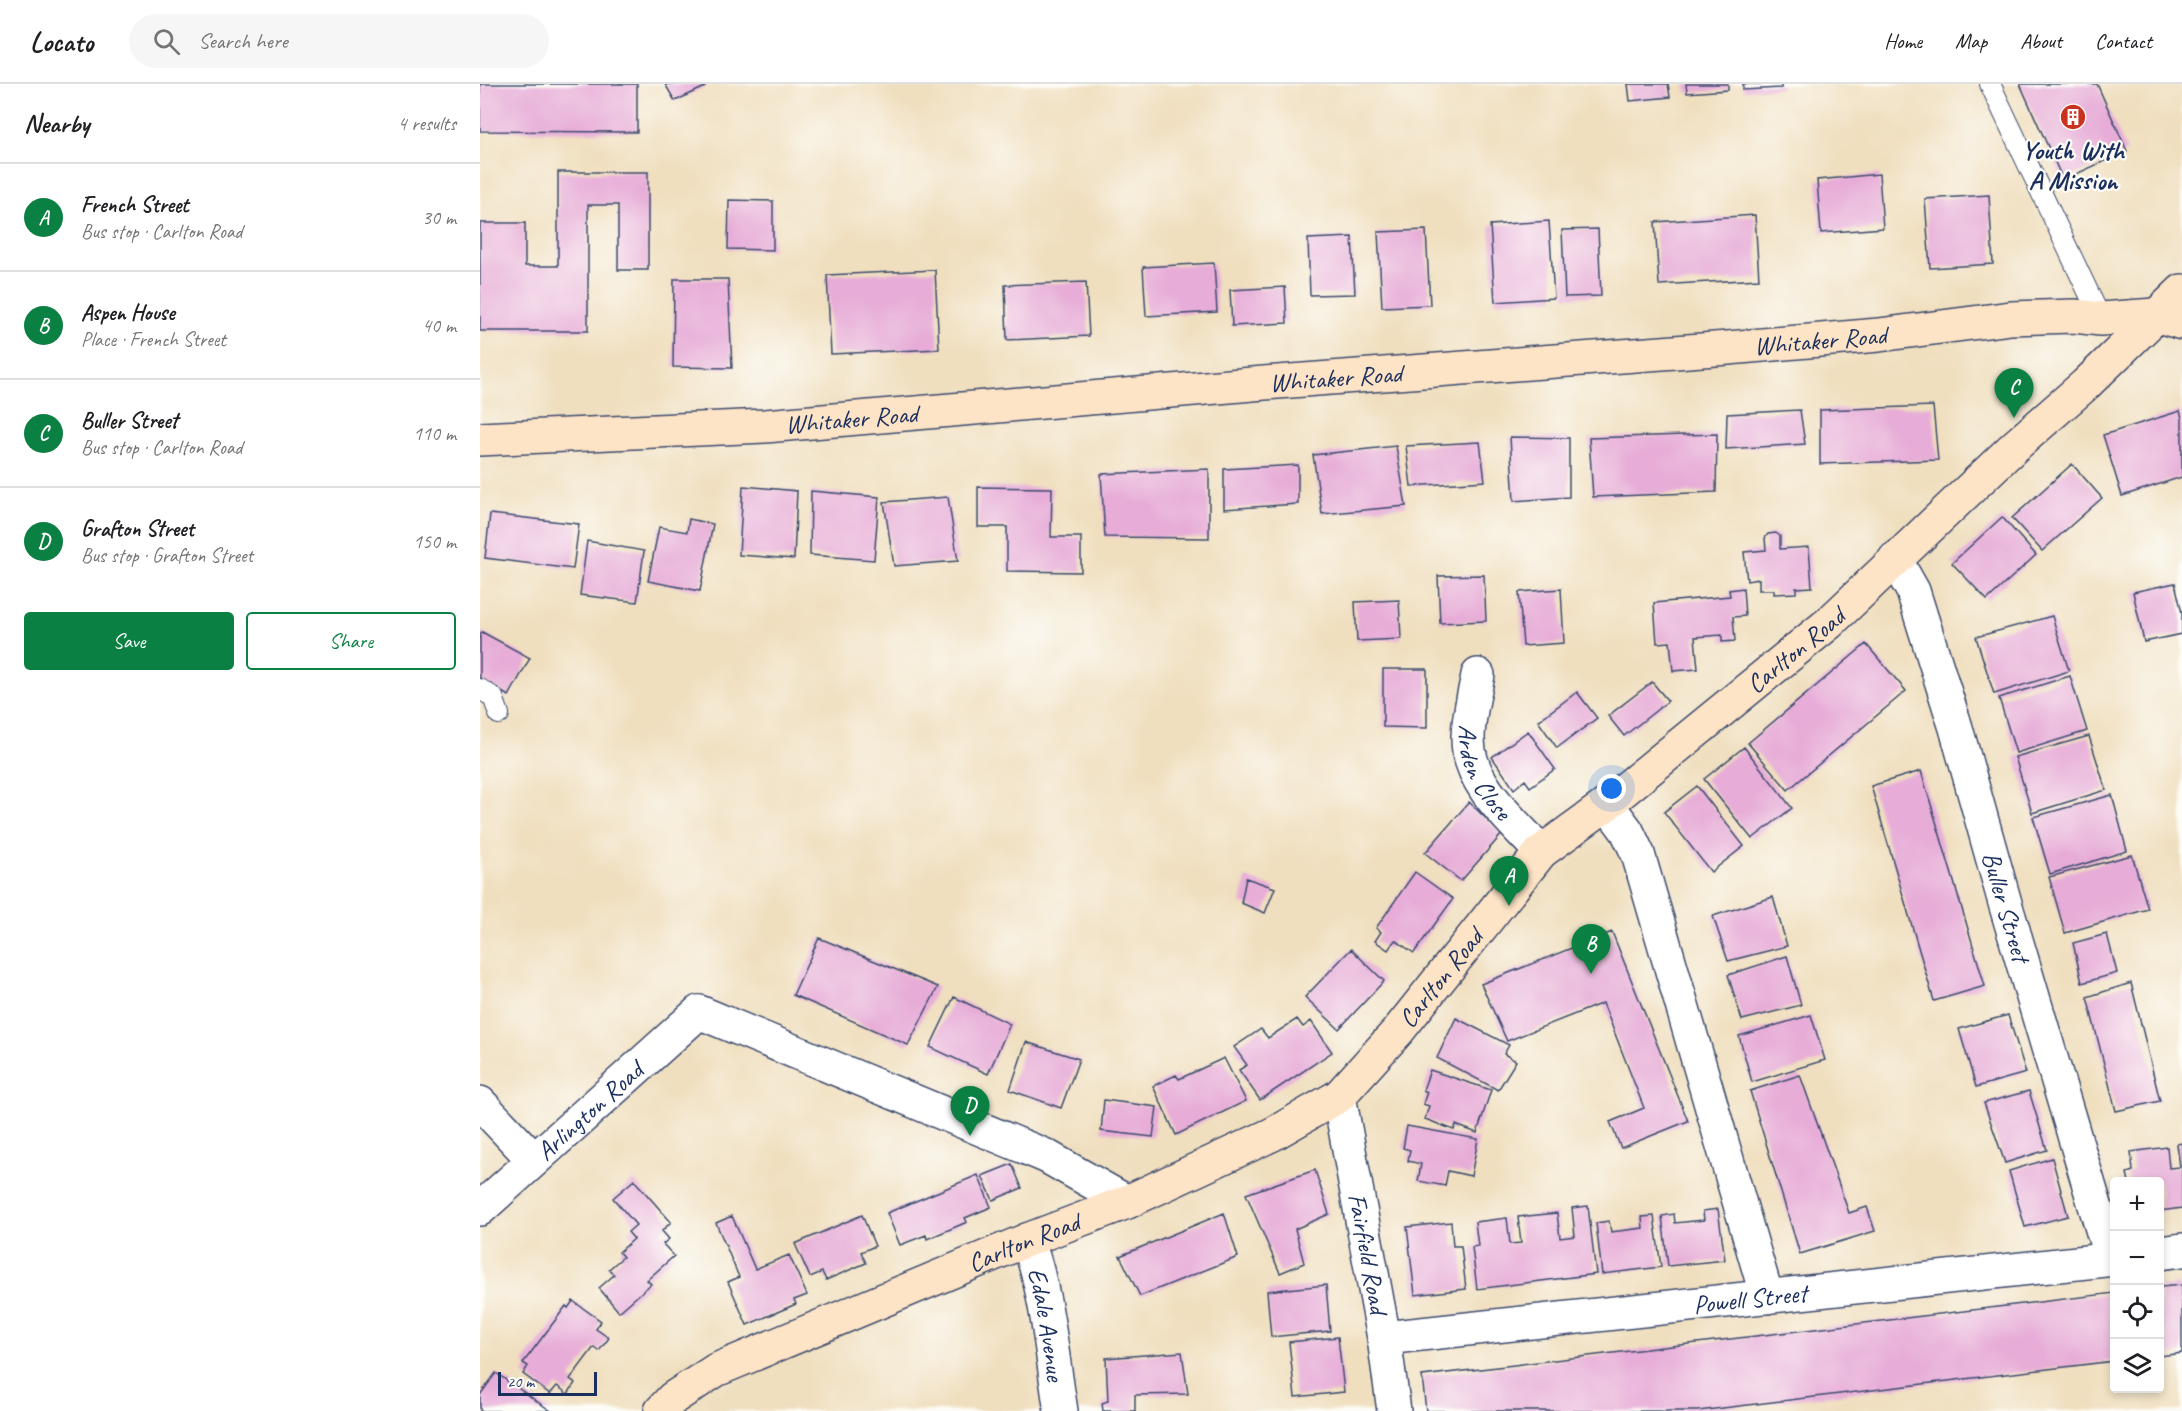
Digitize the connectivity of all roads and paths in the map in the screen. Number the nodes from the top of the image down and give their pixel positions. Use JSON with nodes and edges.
{"nodes":[{"id":1,"x":1990,"y":84,"type":"edge"},
{"id":2,"x":2182,"y":291,"type":"edge"},
{"id":3,"x":2101,"y":319,"type":"junction"},
{"id":4,"x":2168,"y":319,"type":"edge"},
{"id":5,"x":480,"y":439,"type":"edge"},
{"id":6,"x":1895,"y":559,"type":"junction"},
{"id":7,"x":1478,"y":675,"type":"dead end"},
{"id":8,"x":480,"y":689,"type":"edge"},
{"id":9,"x":499,"y":714,"type":"dead end"},
{"id":10,"x":1607,"y":804,"type":"junction"},
{"id":11,"x":1540,"y":852,"type":"junction"},
{"id":12,"x":1339,"y":1096,"type":"junction"},
{"id":13,"x":480,"y":1103,"type":"edge"},
{"id":14,"x":534,"y":1161,"type":"junction"},
{"id":15,"x":1127,"y":1202,"type":"junction"},
{"id":16,"x":480,"y":1209,"type":"edge"},
{"id":17,"x":1027,"y":1240,"type":"junction"},
{"id":18,"x":2110,"y":1249,"type":"edge"},
{"id":19,"x":2182,"y":1250,"type":"edge"},
{"id":20,"x":2164,"y":1252,"type":"edge"},
{"id":21,"x":2110,"y":1259,"type":"edge"},
{"id":22,"x":1767,"y":1297,"type":"junction"},
{"id":23,"x":1384,"y":1338,"type":"junction"},
{"id":24,"x":661,"y":1411,"type":"edge"},
{"id":25,"x":1061,"y":1411,"type":"edge"},
{"id":26,"x":1394,"y":1411,"type":"edge"}],
"edges":[{"from":1,"to":3,"type":"lane"},
{"from":2,"to":4,"type":"street"},
{"from":3,"to":4,"type":"street","name":"Whitaker Road"},
{"from":3,"to":5,"type":"street","name":"Whitaker Road"},
{"from":4,"to":6,"type":"street","name":"Carlton Road"},
{"from":6,"to":10,"type":"street","name":"Carlton Road"},
{"from":6,"to":18,"type":"street","name":"Buller Street"},
{"from":7,"to":11,"type":"street","name":"Arden Close"},
{"from":8,"to":9,"type":"lane"},
{"from":10,"to":11,"type":"street","name":"Carlton Road"},
{"from":10,"to":22,"type":"street"},
{"from":11,"to":12,"type":"street","name":"Carlton Road"},
{"from":12,"to":15,"type":"street","name":"Carlton Road"},
{"from":12,"to":23,"type":"street","name":"Fairfield Road"},
{"from":13,"to":14,"type":"street"},
{"from":14,"to":15,"type":"street","name":"Arlington Road"},
{"from":14,"to":16,"type":"street","name":"Arlington Road"},
{"from":15,"to":17,"type":"street","name":"Carlton Road"},
{"from":17,"to":24,"type":"street","name":"Carlton Road"},
{"from":17,"to":25,"type":"street","name":"Edale Avenue"},
{"from":19,"to":20,"type":"street"},
{"from":21,"to":22,"type":"street","name":"Powell Street"},
{"from":22,"to":23,"type":"street","name":"Powell Street"},
{"from":23,"to":26,"type":"street","name":"Fairfield Road"}]}
